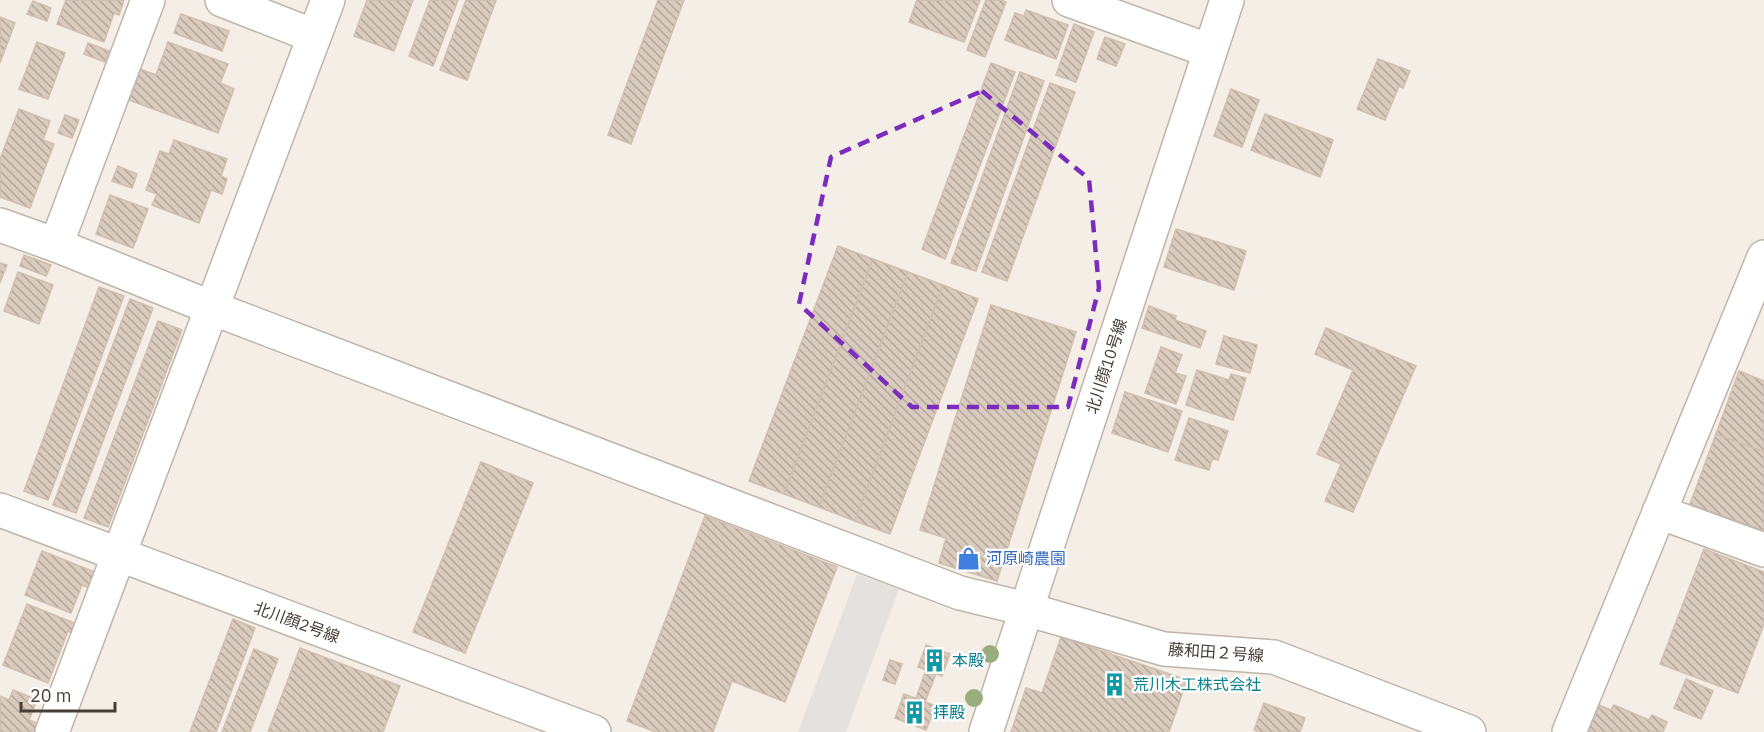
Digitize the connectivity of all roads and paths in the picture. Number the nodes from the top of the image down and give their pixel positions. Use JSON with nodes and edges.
{"nodes":[{"id":1,"x":148,"y":0,"type":"edge"},
{"id":2,"x":222,"y":0,"type":"edge"},
{"id":3,"x":328,"y":0,"type":"edge"},
{"id":4,"x":1069,"y":0,"type":"edge"},
{"id":5,"x":1227,"y":0,"type":"edge"},
{"id":6,"x":314,"y":36,"type":"junction"},
{"id":7,"x":1210,"y":51,"type":"junction"},
{"id":8,"x":0,"y":225,"type":"edge"},
{"id":9,"x":56,"y":245,"type":"junction"},
{"id":10,"x":1764,"y":257,"type":"edge"},
{"id":11,"x":212,"y":308,"type":"junction"},
{"id":12,"x":0,"y":510,"type":"edge"},
{"id":13,"x":1659,"y":512,"type":"junction"},
{"id":14,"x":1764,"y":550,"type":"edge"},
{"id":15,"x":118,"y":555,"type":"junction"},
{"id":16,"x":1026,"y":609,"type":"junction"},
{"id":17,"x":52,"y":732,"type":"edge"},
{"id":18,"x":594,"y":732,"type":"edge"},
{"id":19,"x":986,"y":732,"type":"edge"},
{"id":20,"x":1469,"y":732,"type":"edge"},
{"id":21,"x":1569,"y":732,"type":"edge"}],
"edges":[{"from":1,"to":9,"type":"street"},
{"from":2,"to":6,"type":"street"},
{"from":3,"to":6,"type":"street"},
{"from":4,"to":7,"type":"street"},
{"from":5,"to":7,"type":"street","name":"北川顔10号線"},
{"from":6,"to":11,"type":"street"},
{"from":7,"to":16,"type":"street","name":"北川顔10号線"},
{"from":8,"to":9,"type":"street","name":"藤和田２号線"},
{"from":9,"to":11,"type":"street","name":"藤和田２号線"},
{"from":10,"to":13,"type":"street"},
{"from":11,"to":15,"type":"street"},
{"from":11,"to":16,"type":"street","name":"藤和田２号線"},
{"from":12,"to":15,"type":"street","name":"北川顔2号線"},
{"from":13,"to":14,"type":"street"},
{"from":13,"to":21,"type":"street"},
{"from":15,"to":17,"type":"street"},
{"from":15,"to":18,"type":"street","name":"北川顔2号線"},
{"from":16,"to":19,"type":"street","name":"北川顔10号線"},
{"from":16,"to":20,"type":"street","name":"藤和田２号線"}]}
